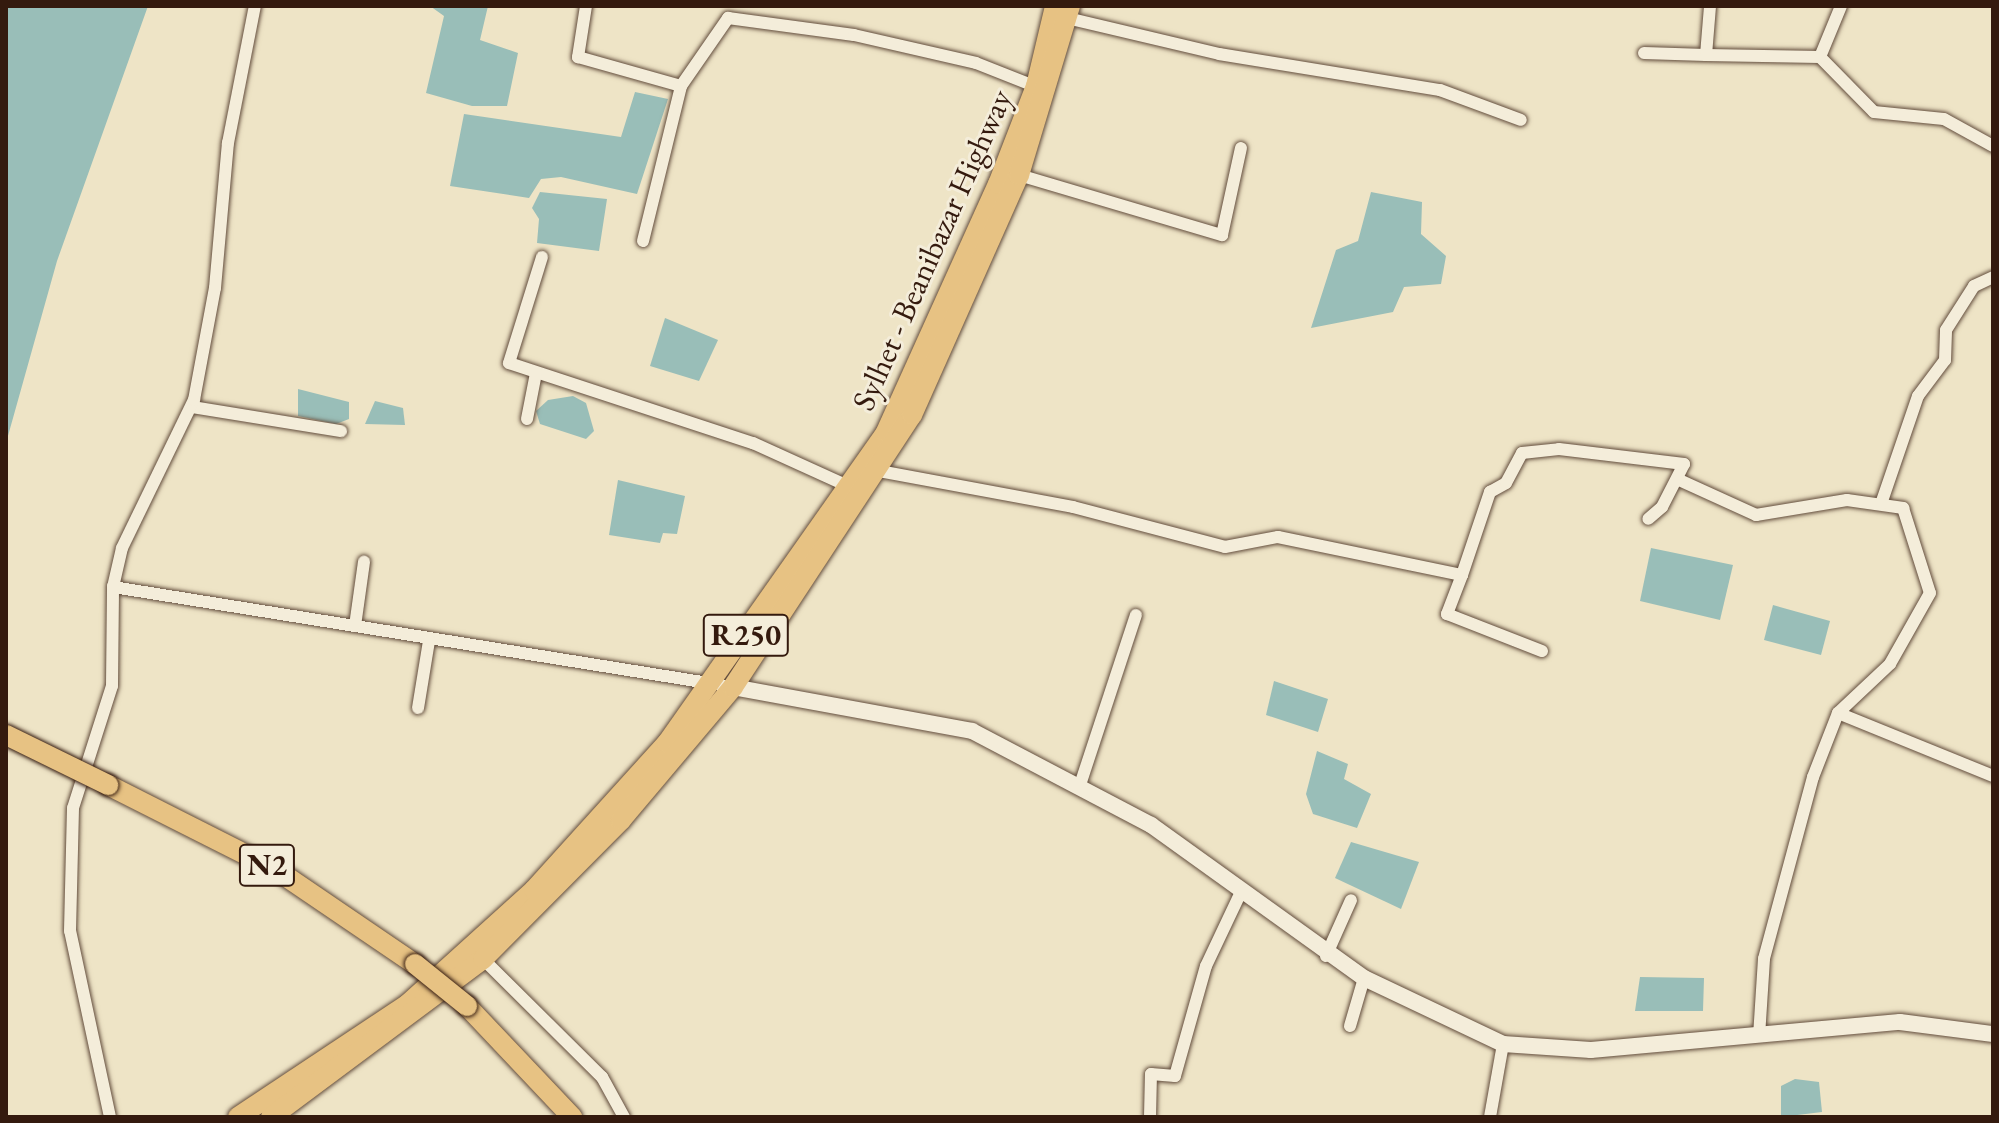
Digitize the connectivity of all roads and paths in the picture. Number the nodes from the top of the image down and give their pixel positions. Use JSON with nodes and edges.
{"nodes":[{"id":1,"x":255,"y":6,"type":"edge"},
{"id":2,"x":586,"y":6,"type":"edge"},
{"id":3,"x":1710,"y":6,"type":"edge"},
{"id":4,"x":1841,"y":6,"type":"edge"},
{"id":5,"x":1064,"y":10,"type":"edge"},
{"id":6,"x":1644,"y":53,"type":"dead end"},
{"id":7,"x":1706,"y":55,"type":"junction"},
{"id":8,"x":1820,"y":57,"type":"junction"},
{"id":9,"x":681,"y":86,"type":"junction"},
{"id":10,"x":1043,"y":89,"type":"junction"},
{"id":11,"x":1521,"y":120,"type":"dead end"},
{"id":12,"x":1993,"y":146,"type":"edge"},
{"id":13,"x":1241,"y":148,"type":"dead end"},
{"id":14,"x":1019,"y":175,"type":"junction"},
{"id":15,"x":643,"y":241,"type":"dead end"},
{"id":16,"x":542,"y":257,"type":"dead end"},
{"id":17,"x":1993,"y":277,"type":"edge"},
{"id":18,"x":536,"y":373,"type":"junction"},
{"id":19,"x":192,"y":407,"type":"junction"},
{"id":20,"x":527,"y":419,"type":"dead end"},
{"id":21,"x":341,"y":431,"type":"dead end"},
{"id":22,"x":879,"y":471,"type":"junction"},
{"id":23,"x":1677,"y":479,"type":"junction"},
{"id":24,"x":848,"y":486,"type":"junction"},
{"id":25,"x":1881,"y":504,"type":"junction"},
{"id":26,"x":1648,"y":519,"type":"dead end"},
{"id":27,"x":364,"y":562,"type":"dead end"},
{"id":28,"x":1462,"y":575,"type":"junction"},
{"id":29,"x":113,"y":587,"type":"junction"},
{"id":30,"x":1136,"y":615,"type":"dead end"},
{"id":31,"x":355,"y":626,"type":"junction"},
{"id":32,"x":429,"y":641,"type":"junction"},
{"id":33,"x":1542,"y":651,"type":"dead end"},
{"id":34,"x":708,"y":686,"type":"junction"},
{"id":35,"x":733,"y":687,"type":"junction"},
{"id":36,"x":418,"y":708,"type":"dead end"},
{"id":37,"x":1838,"y":713,"type":"junction"},
{"id":38,"x":6,"y":735,"type":"edge"},
{"id":39,"x":1993,"y":776,"type":"edge"},
{"id":40,"x":1080,"y":785,"type":"junction"},
{"id":41,"x":1241,"y":892,"type":"junction"},
{"id":42,"x":1351,"y":900,"type":"dead end"},
{"id":43,"x":1326,"y":956,"type":"junction"},
{"id":44,"x":483,"y":959,"type":"junction"},
{"id":45,"x":1364,"y":978,"type":"junction"},
{"id":46,"x":1350,"y":1026,"type":"dead end"},
{"id":47,"x":1993,"y":1034,"type":"edge"},
{"id":48,"x":1759,"y":1036,"type":"junction"},
{"id":49,"x":1503,"y":1044,"type":"junction"},
{"id":50,"x":110,"y":1117,"type":"edge"},
{"id":51,"x":238,"y":1117,"type":"edge"},
{"id":52,"x":271,"y":1117,"type":"edge"},
{"id":53,"x":572,"y":1117,"type":"edge"},
{"id":54,"x":624,"y":1117,"type":"edge"},
{"id":55,"x":1150,"y":1117,"type":"edge"},
{"id":56,"x":1490,"y":1117,"type":"edge"}],
"edges":[{"from":1,"to":19,"type":"street"},
{"from":2,"to":9,"type":"street"},
{"from":3,"to":7,"type":"street"},
{"from":4,"to":8,"type":"street"},
{"from":5,"to":10,"type":"main road","name":"Sylhet - Beanibazar Highway","number":"R250"},
{"from":5,"to":11,"type":"street"},
{"from":6,"to":7,"type":"street"},
{"from":7,"to":8,"type":"street"},
{"from":8,"to":12,"type":"street"},
{"from":9,"to":10,"type":"street"},
{"from":9,"to":15,"type":"street"},
{"from":10,"to":14,"type":"main road","name":"Sylhet - Beanibazar Highway","number":"R250"},
{"from":10,"to":24,"type":"main road","name":"Sylhet - Beanibazar Highway","number":"R250"},
{"from":13,"to":14,"type":"street"},
{"from":14,"to":22,"type":"main road","name":"Sylhet - Beanibazar Highway","number":"R250"},
{"from":16,"to":18,"type":"street"},
{"from":17,"to":25,"type":"street"},
{"from":18,"to":20,"type":"street"},
{"from":18,"to":24,"type":"street"},
{"from":19,"to":21,"type":"street"},
{"from":19,"to":29,"type":"street"},
{"from":22,"to":28,"type":"street"},
{"from":22,"to":35,"type":"main road","name":"Sylhet - Beanibazar Highway","number":"R250"},
{"from":23,"to":25,"type":"street"},
{"from":23,"to":26,"type":"street"},
{"from":23,"to":28,"type":"street"},
{"from":24,"to":34,"type":"main road","name":"Sylhet - Beanibazar Highway","number":"R250"},
{"from":25,"to":37,"type":"street"},
{"from":27,"to":31,"type":"street"},
{"from":28,"to":33,"type":"street"},
{"from":29,"to":31,"type":"street"},
{"from":29,"to":50,"type":"street"},
{"from":30,"to":40,"type":"street"},
{"from":31,"to":32,"type":"street"},
{"from":32,"to":34,"type":"street"},
{"from":32,"to":36,"type":"street"},
{"from":34,"to":35,"type":"street"},
{"from":34,"to":51,"type":"main road","name":"Sylhet - Beanibazar Highway","number":"R250"},
{"from":35,"to":40,"type":"street"},
{"from":35,"to":44,"type":"main road","name":"Sylhet - Beanibazar Highway","number":"R250"},
{"from":37,"to":39,"type":"street"},
{"from":37,"to":48,"type":"street"},
{"from":38,"to":53,"type":"main road","number":"N2","bridge":true},
{"from":40,"to":41,"type":"street"},
{"from":41,"to":43,"type":"street"},
{"from":41,"to":55,"type":"street"},
{"from":42,"to":43,"type":"street"},
{"from":43,"to":45,"type":"street"},
{"from":44,"to":52,"type":"main road","name":"Sylhet - Beanibazar Highway","number":"R250"},
{"from":44,"to":54,"type":"street"},
{"from":45,"to":46,"type":"street"},
{"from":45,"to":49,"type":"street"},
{"from":47,"to":48,"type":"street"},
{"from":48,"to":49,"type":"street"},
{"from":49,"to":56,"type":"street"}]}
